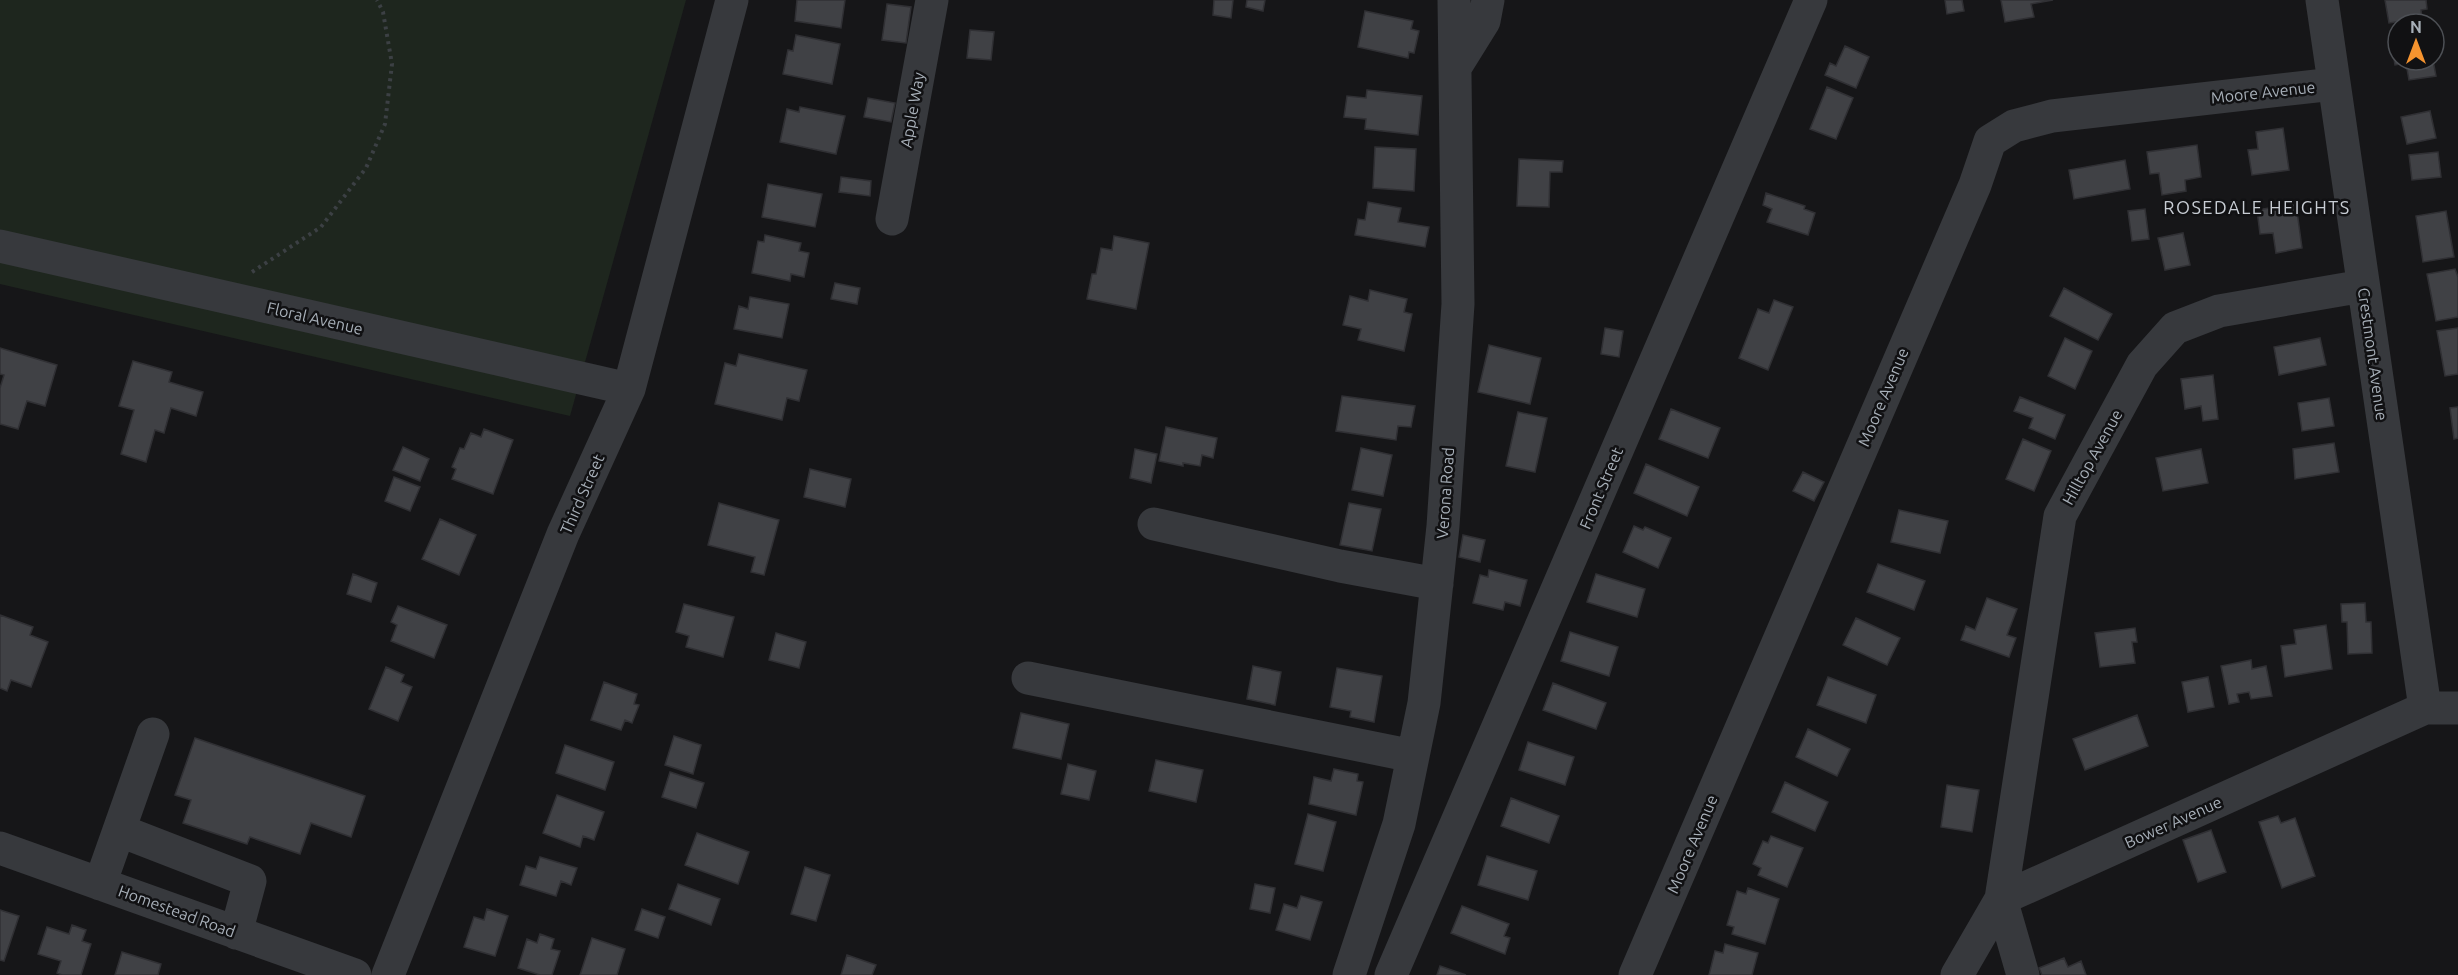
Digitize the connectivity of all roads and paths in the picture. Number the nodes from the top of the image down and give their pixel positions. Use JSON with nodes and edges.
{"nodes":[{"id":1,"x":376,"y":0,"type":"edge"},
{"id":2,"x":732,"y":0,"type":"edge"},
{"id":3,"x":932,"y":0,"type":"edge"},
{"id":4,"x":1454,"y":0,"type":"edge"},
{"id":5,"x":1488,"y":0,"type":"edge"},
{"id":6,"x":1811,"y":0,"type":"edge"},
{"id":7,"x":2322,"y":0,"type":"edge"},
{"id":8,"x":1456,"y":66,"type":"junction"},
{"id":9,"x":2334,"y":84,"type":"junction"},
{"id":10,"x":892,"y":219,"type":"dead end"},
{"id":11,"x":0,"y":246,"type":"edge"},
{"id":12,"x":2363,"y":286,"type":"junction"},
{"id":13,"x":215,"y":295,"type":"junction"},
{"id":14,"x":629,"y":389,"type":"junction"},
{"id":15,"x":1154,"y":524,"type":"dead end"},
{"id":16,"x":1437,"y":584,"type":"junction"},
{"id":17,"x":1028,"y":678,"type":"dead end"},
{"id":18,"x":2425,"y":708,"type":"junction"},
{"id":19,"x":2458,"y":708,"type":"edge"},
{"id":20,"x":153,"y":734,"type":"dead end"},
{"id":21,"x":1413,"y":756,"type":"junction"},
{"id":22,"x":121,"y":831,"type":"junction"},
{"id":23,"x":0,"y":848,"type":"edge"},
{"id":24,"x":100,"y":884,"type":"junction"},
{"id":25,"x":2001,"y":899,"type":"junction"},
{"id":26,"x":236,"y":933,"type":"junction"},
{"id":27,"x":355,"y":975,"type":"edge"},
{"id":28,"x":388,"y":975,"type":"edge"},
{"id":29,"x":1349,"y":975,"type":"edge"},
{"id":30,"x":1391,"y":975,"type":"edge"},
{"id":31,"x":1635,"y":975,"type":"edge"},
{"id":32,"x":1958,"y":975,"type":"edge"},
{"id":33,"x":2023,"y":975,"type":"edge"}],
"edges":[{"from":1,"to":13,"type":"path"},
{"from":2,"to":14,"type":"street","name":"Third Street"},
{"from":3,"to":10,"type":"street","name":"Apple Way"},
{"from":4,"to":8,"type":"street","name":"Verona Road"},
{"from":5,"to":8,"type":"street"},
{"from":6,"to":30,"type":"street","name":"Front Street"},
{"from":7,"to":9,"type":"street","name":"Crestmont Avenue"},
{"from":8,"to":16,"type":"street","name":"Verona Road"},
{"from":9,"to":12,"type":"street","name":"Crestmont Avenue"},
{"from":9,"to":31,"type":"street","name":"Moore Avenue"},
{"from":11,"to":13,"type":"street","name":"Floral Avenue"},
{"from":12,"to":18,"type":"street","name":"Crestmont Avenue"},
{"from":12,"to":25,"type":"street","name":"Hilltop Avenue"},
{"from":13,"to":14,"type":"street","name":"Floral Avenue"},
{"from":14,"to":28,"type":"street","name":"Third Street"},
{"from":15,"to":16,"type":"street"},
{"from":16,"to":21,"type":"street","name":"Verona Road"},
{"from":17,"to":21,"type":"street"},
{"from":18,"to":19,"type":"street"},
{"from":18,"to":25,"type":"street","name":"Bower Avenue"},
{"from":20,"to":22,"type":"street"},
{"from":21,"to":29,"type":"street","name":"Verona Road"},
{"from":22,"to":24,"type":"street"},
{"from":22,"to":26,"type":"street"},
{"from":23,"to":24,"type":"street","name":"Homestead Road"},
{"from":24,"to":26,"type":"street","name":"Homestead Road"},
{"from":25,"to":32,"type":"street"},
{"from":25,"to":33,"type":"street"},
{"from":26,"to":27,"type":"street","name":"Homestead Road"}]}
